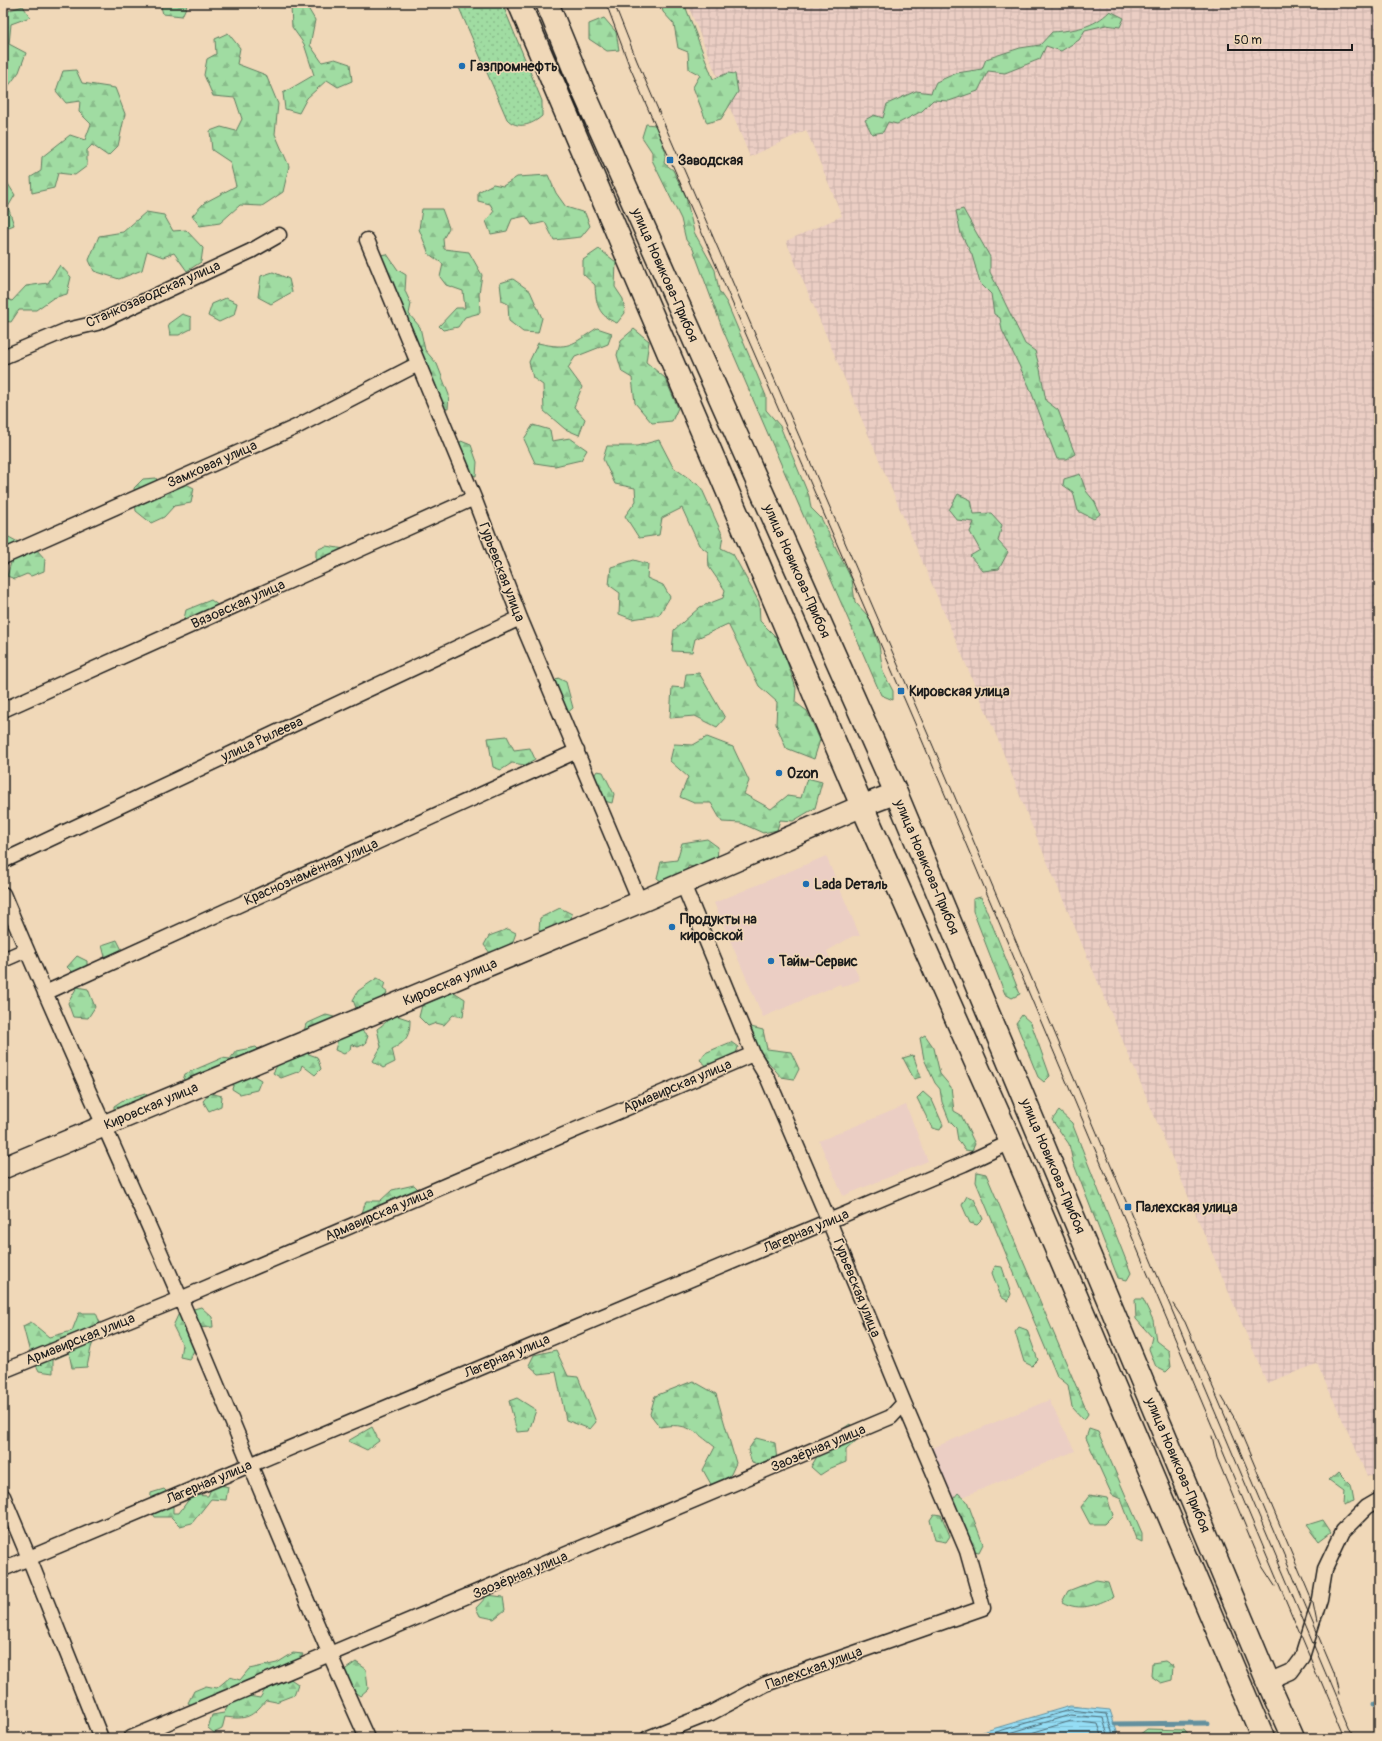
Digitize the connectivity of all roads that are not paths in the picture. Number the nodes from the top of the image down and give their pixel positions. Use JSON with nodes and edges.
{"nodes":[{"id":1,"x":519,"y":3,"type":"edge"},
{"id":2,"x":547,"y":3,"type":"edge"},
{"id":3,"x":280,"y":235,"type":"dead end"},
{"id":4,"x":367,"y":240,"type":"dead end"},
{"id":5,"x":3,"y":357,"type":"edge"},
{"id":6,"x":418,"y":364,"type":"junction"},
{"id":7,"x":474,"y":498,"type":"junction"},
{"id":8,"x":3,"y":557,"type":"edge"},
{"id":9,"x":520,"y":618,"type":"junction"},
{"id":10,"x":3,"y":710,"type":"edge"},
{"id":11,"x":577,"y":752,"type":"junction"},
{"id":12,"x":896,"y":793,"type":"junction"},
{"id":13,"x":862,"y":806,"type":"junction"},
{"id":14,"x":3,"y":861,"type":"edge"},
{"id":15,"x":683,"y":884,"type":"junction"},
{"id":16,"x":3,"y":894,"type":"edge"},
{"id":17,"x":640,"y":902,"type":"junction"},
{"id":18,"x":26,"y":950,"type":"junction"},
{"id":19,"x":3,"y":960,"type":"edge"},
{"id":20,"x":45,"y":992,"type":"junction"},
{"id":21,"x":753,"y":1054,"type":"junction"},
{"id":22,"x":103,"y":1126,"type":"junction"},
{"id":23,"x":1011,"y":1142,"type":"junction"},
{"id":24,"x":3,"y":1168,"type":"edge"},
{"id":25,"x":829,"y":1221,"type":"junction"},
{"id":26,"x":180,"y":1299,"type":"junction"},
{"id":27,"x":3,"y":1371,"type":"edge"},
{"id":28,"x":904,"y":1403,"type":"junction"},
{"id":29,"x":250,"y":1464,"type":"junction"},
{"id":30,"x":3,"y":1496,"type":"edge"},
{"id":31,"x":1379,"y":1500,"type":"edge"},
{"id":32,"x":30,"y":1558,"type":"junction"},
{"id":33,"x":3,"y":1569,"type":"edge"},
{"id":34,"x":983,"y":1608,"type":"joint"},
{"id":35,"x":330,"y":1655,"type":"junction"},
{"id":36,"x":1268,"y":1682,"type":"junction"},
{"id":37,"x":101,"y":1738,"type":"edge"},
{"id":38,"x":131,"y":1738,"type":"edge"},
{"id":39,"x":368,"y":1738,"type":"edge"},
{"id":40,"x":648,"y":1738,"type":"edge"},
{"id":41,"x":1263,"y":1738,"type":"edge"},
{"id":42,"x":1293,"y":1738,"type":"edge"}],
"edges":[{"from":1,"to":13,"type":"main road","name":"улица Новикова-Прибоя"},
{"from":2,"to":12,"type":"main road","name":"улица Новикова-Прибоя"},
{"from":3,"to":5,"type":"street","name":"Станкозаводская улица"},
{"from":4,"to":6,"type":"street","name":"Гурьевская улица"},
{"from":6,"to":7,"type":"street","name":"Гурьевская улица"},
{"from":6,"to":8,"type":"street","name":"Замковая улица"},
{"from":7,"to":9,"type":"street","name":"Гурьевская улица"},
{"from":7,"to":10,"type":"street","name":"Вязовская улица"},
{"from":9,"to":11,"type":"street","name":"Гурьевская улица"},
{"from":9,"to":14,"type":"street","name":"улица Рылеева"},
{"from":11,"to":17,"type":"street","name":"Гурьевская улица"},
{"from":11,"to":20,"type":"street","name":"Краснознамённая улица"},
{"from":12,"to":13,"type":"street","name":"Кировская улица"},
{"from":12,"to":36,"type":"main road","name":"улица Новикова-Прибоя"},
{"from":13,"to":15,"type":"street","name":"Кировская улица"},
{"from":13,"to":23,"type":"main road","name":"улица Новикова-Прибоя"},
{"from":15,"to":17,"type":"street","name":"Кировская улица"},
{"from":15,"to":21,"type":"street","name":"Гурьевская улица"},
{"from":16,"to":18,"type":"street"},
{"from":17,"to":22,"type":"street","name":"Кировская улица"},
{"from":18,"to":19,"type":"street"},
{"from":18,"to":20,"type":"street"},
{"from":20,"to":22,"type":"street"},
{"from":21,"to":25,"type":"street","name":"Гурьевская улица"},
{"from":21,"to":26,"type":"street","name":"Армавирская улица"},
{"from":22,"to":24,"type":"street","name":"Кировская улица"},
{"from":22,"to":26,"type":"street"},
{"from":23,"to":25,"type":"street","name":"Лагерная улица"},
{"from":23,"to":41,"type":"main road","name":"улица Новикова-Прибоя"},
{"from":25,"to":28,"type":"street","name":"Гурьевская улица"},
{"from":25,"to":29,"type":"street","name":"Лагерная улица"},
{"from":26,"to":27,"type":"street","name":"Армавирская улица"},
{"from":26,"to":29,"type":"street"},
{"from":28,"to":34,"type":"street","name":"Гурьевская улица"},
{"from":28,"to":35,"type":"street","name":"Заозёрная улица"},
{"from":29,"to":32,"type":"street","name":"Лагерная улица"},
{"from":29,"to":35,"type":"street"},
{"from":30,"to":32,"type":"street"},
{"from":31,"to":36,"type":"street"},
{"from":32,"to":33,"type":"street","name":"Лагерная улица"},
{"from":32,"to":37,"type":"street"},
{"from":34,"to":40,"type":"street","name":"Палехская улица"},
{"from":35,"to":38,"type":"street","name":"Заозёрная улица"},
{"from":35,"to":39,"type":"street"},
{"from":36,"to":42,"type":"main road","name":"улица Новикова-Прибоя"}]}
